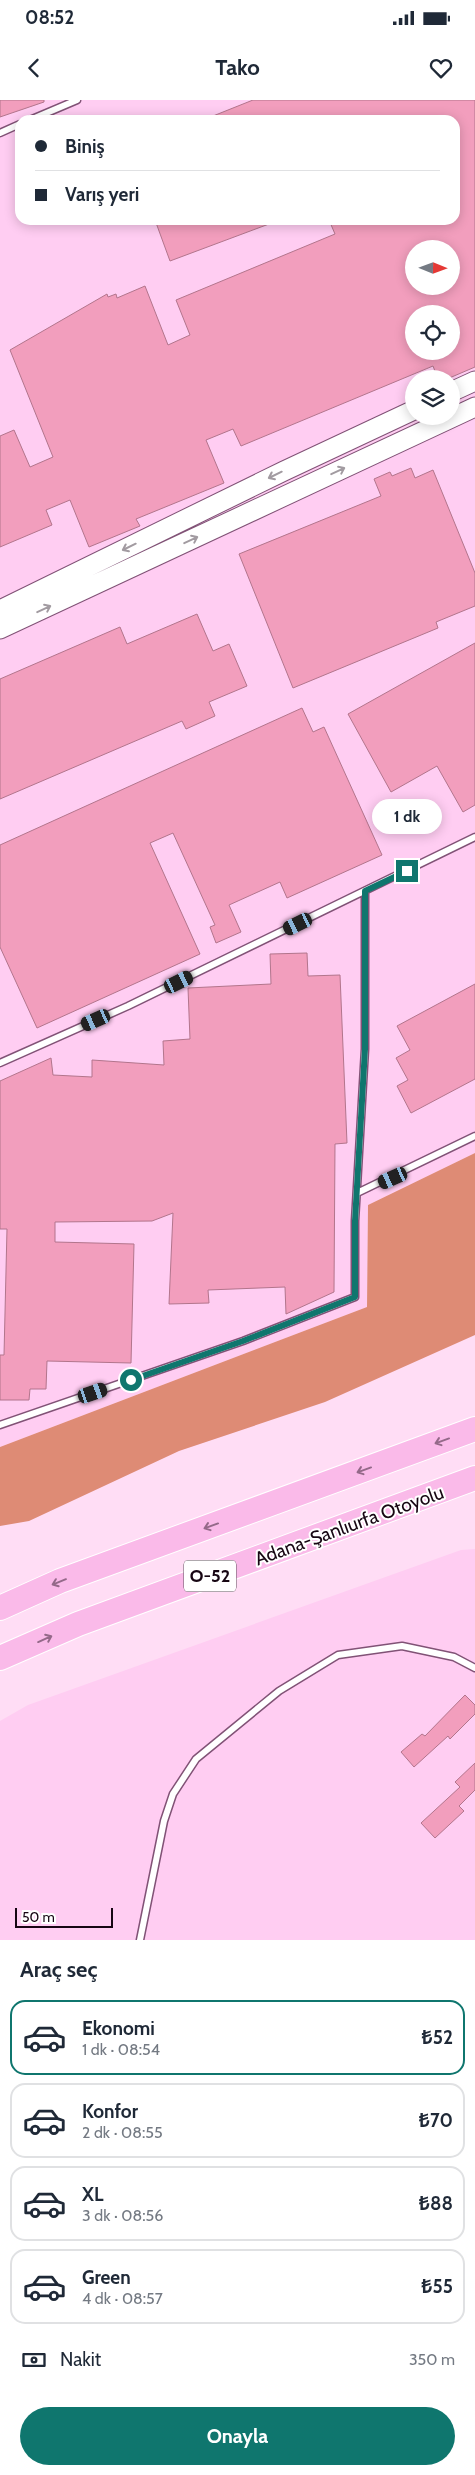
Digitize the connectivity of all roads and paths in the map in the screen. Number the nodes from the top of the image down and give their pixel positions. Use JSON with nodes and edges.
{"nodes":[{"id":1,"x":77,"y":100,"type":"edge"},
{"id":2,"x":42,"y":115,"type":"edge"},
{"id":3,"x":15,"y":126,"type":"edge"},
{"id":4,"x":0,"y":133,"type":"edge"},
{"id":5,"x":475,"y":381,"type":"edge"},
{"id":6,"x":460,"y":388,"type":"edge"},
{"id":7,"x":475,"y":407,"type":"edge"},
{"id":8,"x":405,"y":414,"type":"edge"},
{"id":9,"x":0,"y":610,"type":"edge"},
{"id":10,"x":0,"y":630,"type":"edge"},
{"id":11,"x":475,"y":837,"type":"edge"},
{"id":12,"x":365,"y":891,"type":"junction"},
{"id":13,"x":0,"y":1062,"type":"edge"},
{"id":14,"x":475,"y":1136,"type":"edge"},
{"id":15,"x":357,"y":1193,"type":"junction"},
{"id":16,"x":0,"y":1425,"type":"edge"},
{"id":17,"x":475,"y":1429,"type":"edge"},
{"id":18,"x":475,"y":1478,"type":"edge"},
{"id":19,"x":0,"y":1608,"type":"edge"},
{"id":20,"x":0,"y":1658,"type":"edge"},
{"id":21,"x":475,"y":1668,"type":"edge"},
{"id":22,"x":140,"y":1940,"type":"edge"}],
"edges":[{"from":1,"to":2,"type":"lane"},
{"from":3,"to":4,"type":"lane"},
{"from":5,"to":6,"type":"street"},
{"from":10,"to":7,"type":"street","one_way":true},
{"from":8,"to":9,"type":"street","one_way":true},
{"from":11,"to":12,"type":"lane"},
{"from":12,"to":13,"type":"lane"},
{"from":12,"to":15,"type":"lane"},
{"from":14,"to":15,"type":"lane"},
{"from":15,"to":16,"type":"lane"},
{"from":17,"to":19,"type":"highway","number":"O-52","one_way":true},
{"from":20,"to":18,"type":"highway","name":"Adana-Şanlıurfa Otoyolu","number":"O-52","one_way":true},
{"from":21,"to":22,"type":"lane"}]}
